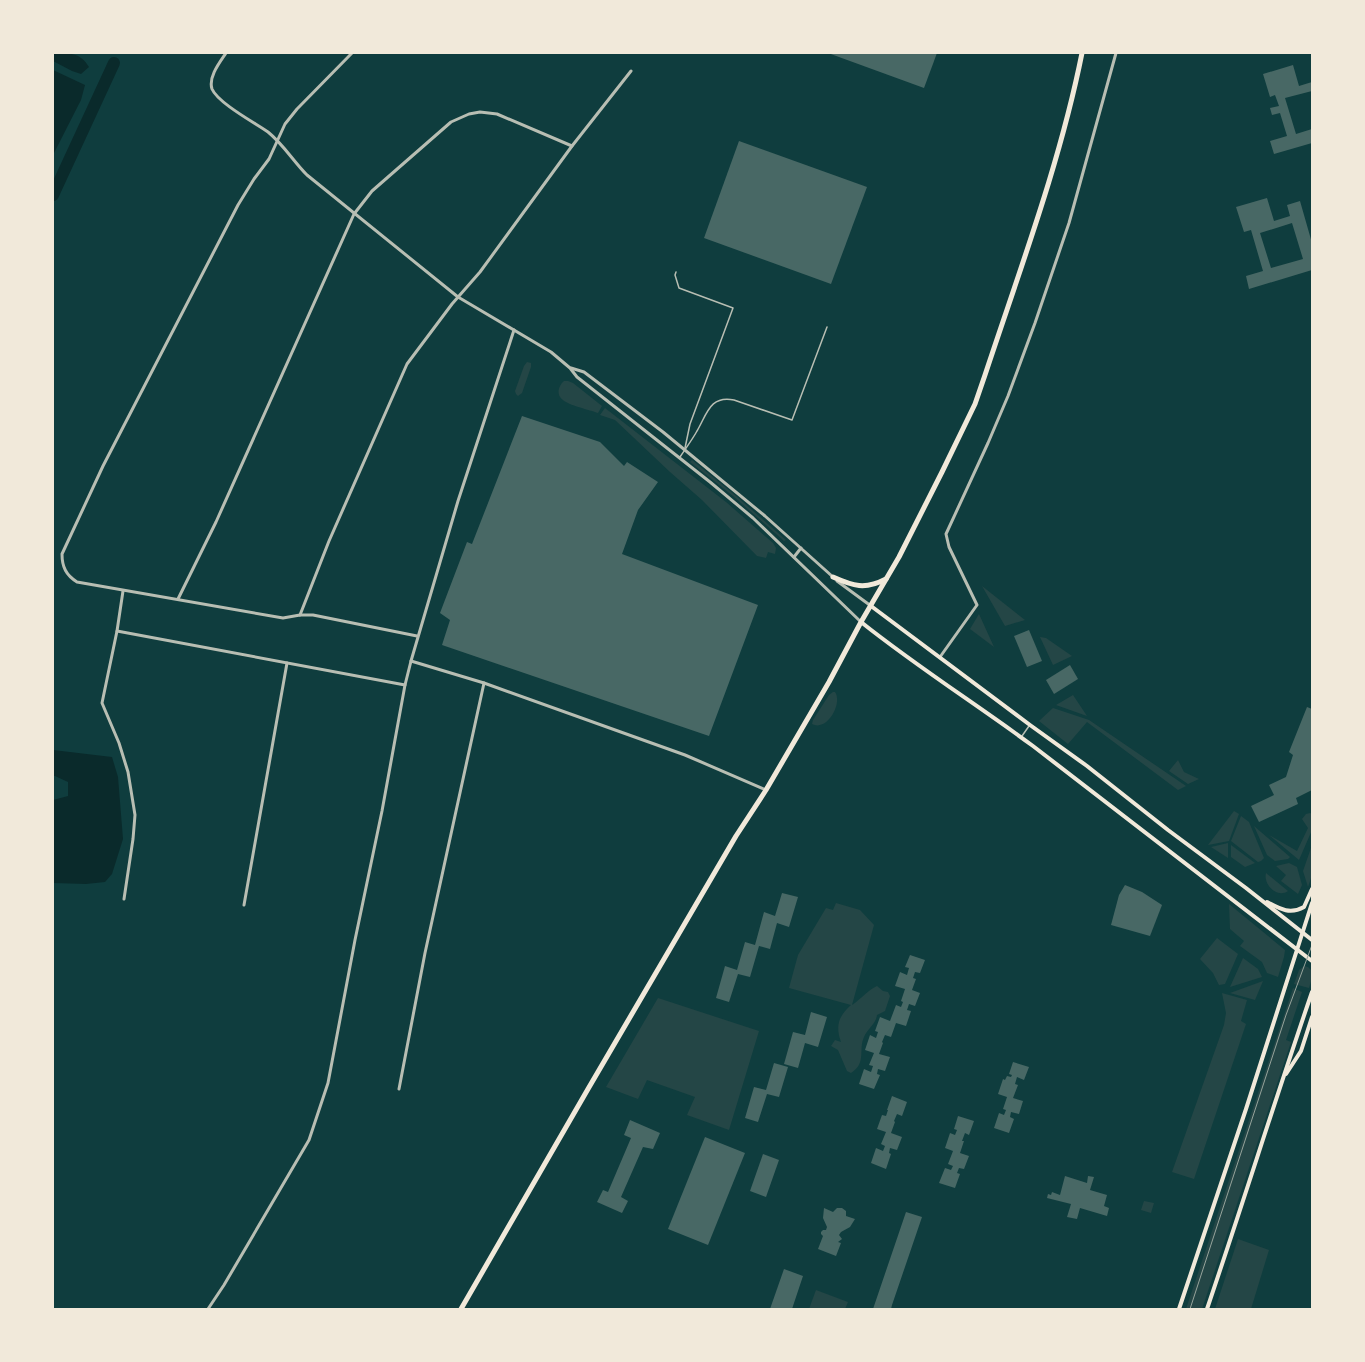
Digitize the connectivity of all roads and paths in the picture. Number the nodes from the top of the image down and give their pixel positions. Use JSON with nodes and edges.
{"nodes":[{"id":1,"x":226,"y":53,"type":"edge"},
{"id":2,"x":352,"y":53,"type":"edge"},
{"id":3,"x":1082,"y":53,"type":"edge"},
{"id":4,"x":1116,"y":53,"type":"edge"},
{"id":5,"x":631,"y":71,"type":"dead end"},
{"id":6,"x":278,"y":141,"type":"junction"},
{"id":7,"x":572,"y":146,"type":"junction"},
{"id":8,"x":354,"y":214,"type":"junction"},
{"id":9,"x":676,"y":272,"type":"dead end"},
{"id":10,"x":458,"y":297,"type":"junction"},
{"id":11,"x":827,"y":327,"type":"dead end"},
{"id":12,"x":514,"y":330,"type":"junction"},
{"id":13,"x":570,"y":368,"type":"junction"},
{"id":14,"x":685,"y":450,"type":"junction"},
{"id":15,"x":679,"y":458,"type":"junction"},
{"id":16,"x":801,"y":548,"type":"junction"},
{"id":17,"x":794,"y":557,"type":"junction"},
{"id":18,"x":833,"y":577,"type":"junction"},
{"id":19,"x":887,"y":578,"type":"junction"},
{"id":20,"x":123,"y":591,"type":"junction"},
{"id":21,"x":178,"y":599,"type":"junction"},
{"id":22,"x":871,"y":606,"type":"junction"},
{"id":23,"x":300,"y":615,"type":"junction"},
{"id":24,"x":861,"y":622,"type":"junction"},
{"id":25,"x":117,"y":631,"type":"junction"},
{"id":26,"x":417,"y":636,"type":"junction"},
{"id":27,"x":940,"y":657,"type":"junction"},
{"id":28,"x":411,"y":661,"type":"junction"},
{"id":29,"x":287,"y":663,"type":"junction"},
{"id":30,"x":484,"y":683,"type":"junction"},
{"id":31,"x":405,"y":685,"type":"junction"},
{"id":32,"x":1030,"y":725,"type":"junction"},
{"id":33,"x":1021,"y":737,"type":"junction"},
{"id":34,"x":766,"y":790,"type":"junction"},
{"id":35,"x":1312,"y":889,"type":"edge"},
{"id":36,"x":1256,"y":896,"type":"junction"},
{"id":37,"x":124,"y":899,"type":"dead end"},
{"id":38,"x":1312,"y":903,"type":"edge"},
{"id":39,"x":244,"y":905,"type":"dead end"},
{"id":40,"x":1302,"y":933,"type":"junction"},
{"id":41,"x":1312,"y":940,"type":"edge"},
{"id":42,"x":1296,"y":950,"type":"junction"},
{"id":43,"x":1312,"y":961,"type":"edge"},
{"id":44,"x":1312,"y":992,"type":"edge"},
{"id":45,"x":1312,"y":1016,"type":"edge"},
{"id":46,"x":1282,"y":1081,"type":"junction"},
{"id":47,"x":400,"y":1089,"type":"dead end"},
{"id":48,"x":208,"y":1309,"type":"edge"},
{"id":49,"x":461,"y":1309,"type":"edge"},
{"id":50,"x":1179,"y":1309,"type":"edge"},
{"id":51,"x":1207,"y":1309,"type":"edge"}],
"edges":[{"from":1,"to":6,"type":"street"},
{"from":2,"to":6,"type":"street"},
{"from":3,"to":19,"type":"highway"},
{"from":4,"to":27,"type":"street"},
{"from":5,"to":7,"type":"street"},
{"from":6,"to":8,"type":"street"},
{"from":6,"to":20,"type":"street"},
{"from":7,"to":8,"type":"street"},
{"from":7,"to":10,"type":"street"},
{"from":8,"to":10,"type":"street"},
{"from":8,"to":21,"type":"street"},
{"from":9,"to":14,"type":"lane"},
{"from":10,"to":12,"type":"street"},
{"from":10,"to":23,"type":"street"},
{"from":11,"to":14,"type":"lane"},
{"from":12,"to":13,"type":"street"},
{"from":12,"to":26,"type":"street"},
{"from":13,"to":14,"type":"street"},
{"from":13,"to":15,"type":"street"},
{"from":14,"to":15,"type":"lane"},
{"from":14,"to":16,"type":"street"},
{"from":15,"to":17,"type":"street"},
{"from":16,"to":17,"type":"street"},
{"from":16,"to":18,"type":"street"},
{"from":17,"to":24,"type":"street"},
{"from":18,"to":19,"type":"highway"},
{"from":18,"to":22,"type":"street"},
{"from":19,"to":22,"type":"highway"},
{"from":20,"to":21,"type":"street"},
{"from":20,"to":25,"type":"street"},
{"from":21,"to":23,"type":"street"},
{"from":22,"to":24,"type":"highway"},
{"from":22,"to":27,"type":"main road"},
{"from":23,"to":26,"type":"street"},
{"from":24,"to":33,"type":"main road"},
{"from":24,"to":34,"type":"highway"},
{"from":25,"to":29,"type":"street"},
{"from":25,"to":37,"type":"street"},
{"from":26,"to":28,"type":"street"},
{"from":27,"to":32,"type":"main road"},
{"from":28,"to":30,"type":"street"},
{"from":28,"to":31,"type":"street"},
{"from":29,"to":31,"type":"street"},
{"from":29,"to":39,"type":"street"},
{"from":30,"to":34,"type":"street"},
{"from":30,"to":47,"type":"street"},
{"from":31,"to":48,"type":"street"},
{"from":32,"to":33,"type":"lane"},
{"from":32,"to":36,"type":"main road"},
{"from":33,"to":42,"type":"main road"},
{"from":34,"to":49,"type":"highway"},
{"from":35,"to":36,"type":"main road"},
{"from":36,"to":40,"type":"main road"},
{"from":38,"to":40,"type":"main road"},
{"from":40,"to":41,"type":"main road"},
{"from":40,"to":42,"type":"main road"},
{"from":42,"to":43,"type":"main road"},
{"from":42,"to":50,"type":"main road"},
{"from":44,"to":46,"type":"main road"},
{"from":45,"to":46,"type":"main road"},
{"from":46,"to":51,"type":"main road"}]}
